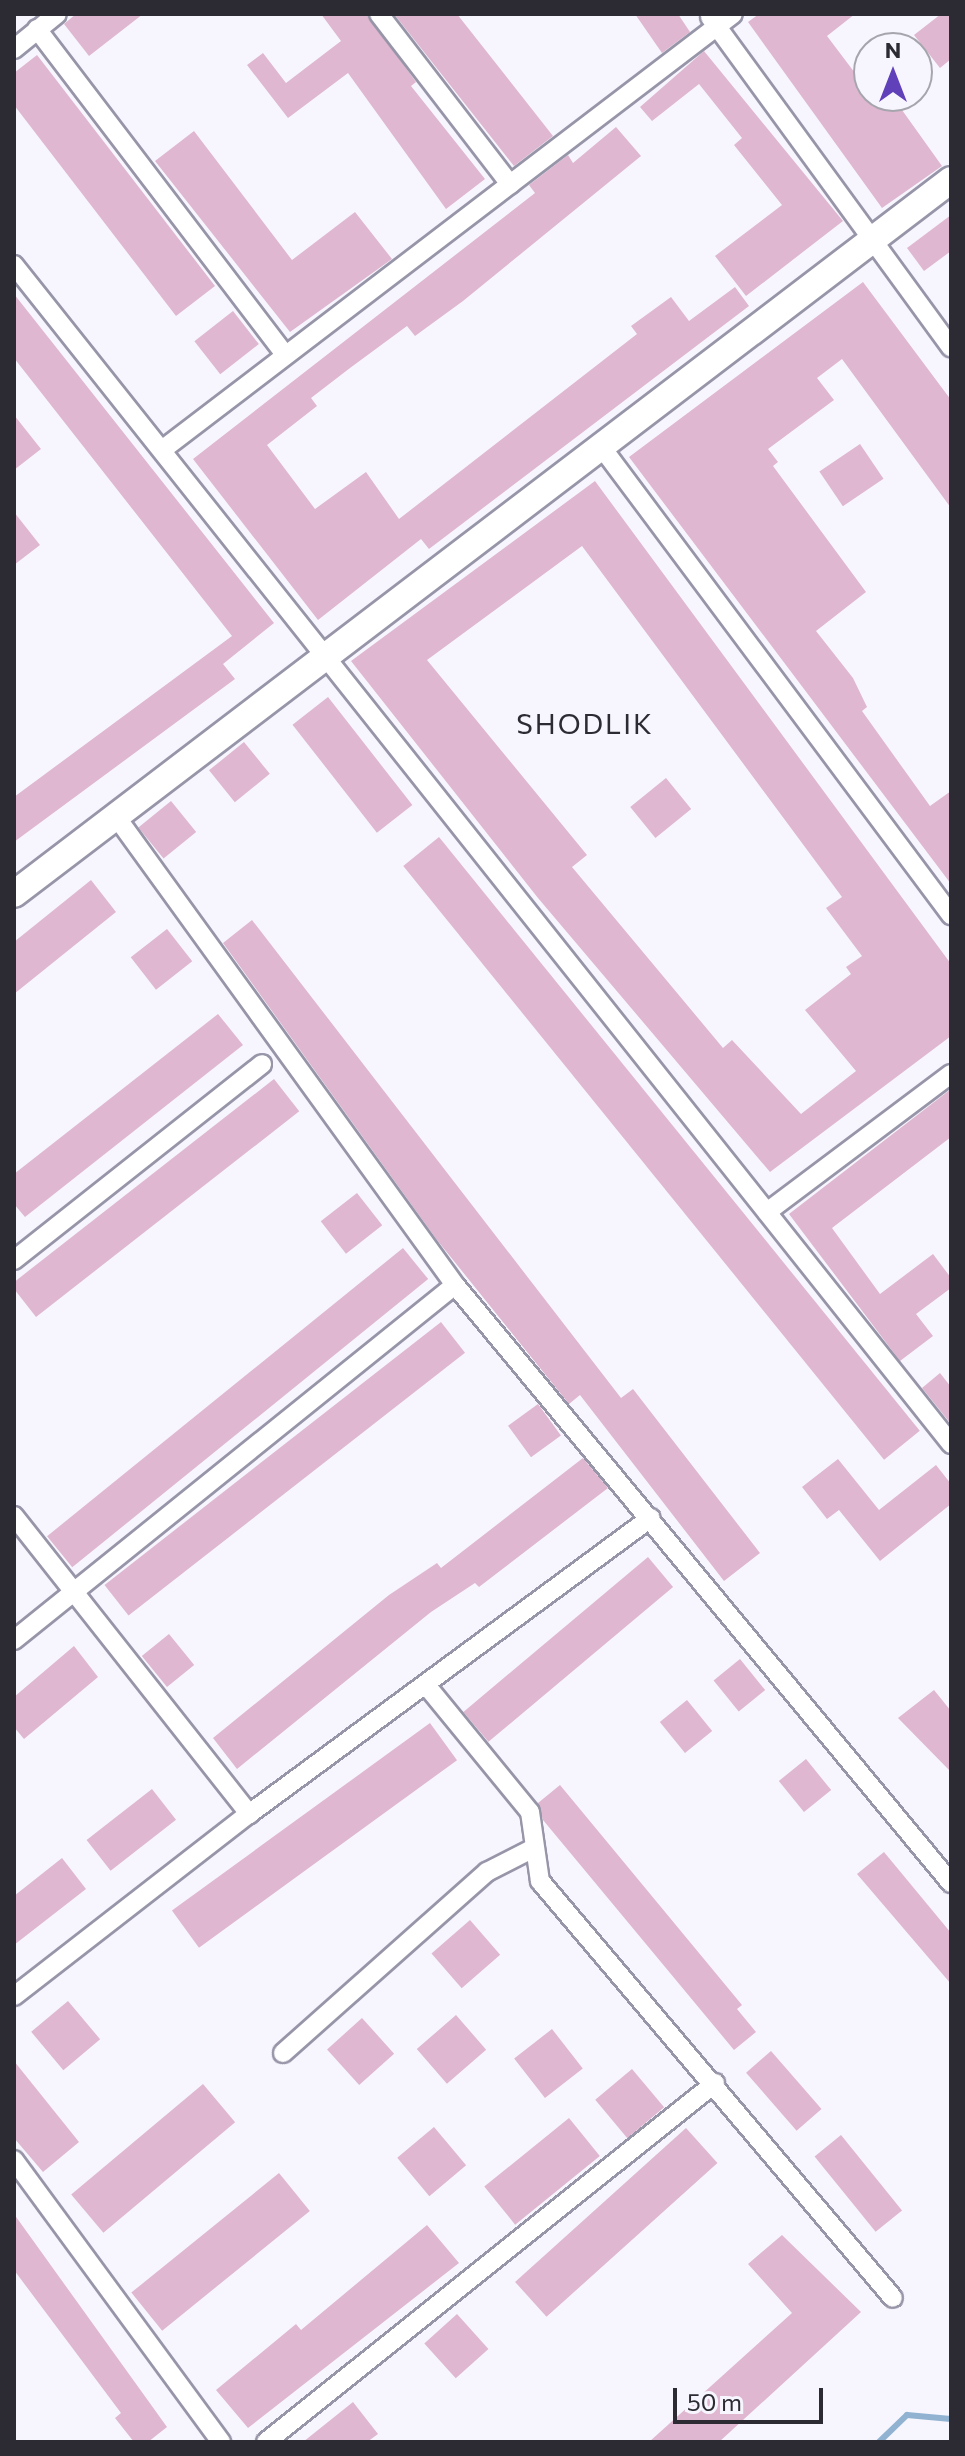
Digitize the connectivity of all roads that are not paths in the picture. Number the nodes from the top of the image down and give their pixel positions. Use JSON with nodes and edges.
{"nodes":[{"id":1,"x":57,"y":14,"type":"edge"},
{"id":2,"x":379,"y":14,"type":"edge"},
{"id":3,"x":733,"y":14,"type":"edge"},
{"id":4,"x":711,"y":19,"type":"edge"},
{"id":5,"x":37,"y":29,"type":"junction"},
{"id":6,"x":14,"y":49,"type":"edge"},
{"id":7,"x":951,"y":180,"type":"edge"},
{"id":8,"x":510,"y":184,"type":"junction"},
{"id":9,"x":874,"y":238,"type":"junction"},
{"id":10,"x":14,"y":265,"type":"edge"},
{"id":11,"x":951,"y":347,"type":"edge"},
{"id":12,"x":285,"y":354,"type":"junction"},
{"id":13,"x":600,"y":445,"type":"junction"},
{"id":14,"x":162,"y":450,"type":"junction"},
{"id":15,"x":325,"y":654,"type":"junction"},
{"id":16,"x":115,"y":815,"type":"junction"},
{"id":17,"x":14,"y":894,"type":"edge"},
{"id":18,"x":951,"y":915,"type":"edge"},
{"id":19,"x":262,"y":1064,"type":"dead end"},
{"id":20,"x":951,"y":1074,"type":"edge"},
{"id":21,"x":767,"y":1212,"type":"junction"},
{"id":22,"x":14,"y":1260,"type":"edge"},
{"id":23,"x":455,"y":1285,"type":"junction"},
{"id":24,"x":951,"y":1444,"type":"edge"},
{"id":25,"x":14,"y":1516,"type":"edge"},
{"id":26,"x":651,"y":1518,"type":"junction"},
{"id":27,"x":75,"y":1590,"type":"junction"},
{"id":28,"x":14,"y":1640,"type":"edge"},
{"id":29,"x":426,"y":1685,"type":"junction"},
{"id":30,"x":249,"y":1814,"type":"junction"},
{"id":31,"x":534,"y":1848,"type":"junction"},
{"id":32,"x":951,"y":1883,"type":"edge"},
{"id":33,"x":14,"y":1996,"type":"edge"},
{"id":34,"x":283,"y":2053,"type":"dead end"},
{"id":35,"x":715,"y":2083,"type":"junction"},
{"id":36,"x":14,"y":2160,"type":"edge"},
{"id":37,"x":893,"y":2298,"type":"dead end"},
{"id":38,"x":221,"y":2442,"type":"edge"},
{"id":39,"x":266,"y":2442,"type":"edge"}],
"edges":[{"from":1,"to":5,"type":"street"},
{"from":2,"to":8,"type":"street"},
{"from":3,"to":4,"type":"street"},
{"from":4,"to":8,"type":"street"},
{"from":4,"to":9,"type":"street"},
{"from":5,"to":6,"type":"street"},
{"from":5,"to":12,"type":"street"},
{"from":7,"to":9,"type":"main road"},
{"from":8,"to":12,"type":"street"},
{"from":9,"to":11,"type":"street"},
{"from":9,"to":13,"type":"main road"},
{"from":10,"to":14,"type":"street"},
{"from":12,"to":14,"type":"street"},
{"from":13,"to":15,"type":"main road"},
{"from":13,"to":18,"type":"street"},
{"from":14,"to":15,"type":"street"},
{"from":15,"to":16,"type":"main road"},
{"from":15,"to":21,"type":"street"},
{"from":16,"to":17,"type":"main road"},
{"from":16,"to":23,"type":"street"},
{"from":19,"to":22,"type":"street"},
{"from":20,"to":21,"type":"street"},
{"from":21,"to":24,"type":"street"},
{"from":23,"to":26,"type":"street"},
{"from":23,"to":27,"type":"street"},
{"from":25,"to":27,"type":"street"},
{"from":26,"to":29,"type":"street"},
{"from":26,"to":32,"type":"street"},
{"from":27,"to":28,"type":"street"},
{"from":27,"to":30,"type":"street"},
{"from":29,"to":30,"type":"street"},
{"from":29,"to":31,"type":"street"},
{"from":30,"to":33,"type":"street"},
{"from":31,"to":34,"type":"street"},
{"from":31,"to":35,"type":"street"},
{"from":35,"to":37,"type":"street"},
{"from":35,"to":39,"type":"street"},
{"from":36,"to":38,"type":"street"}]}
